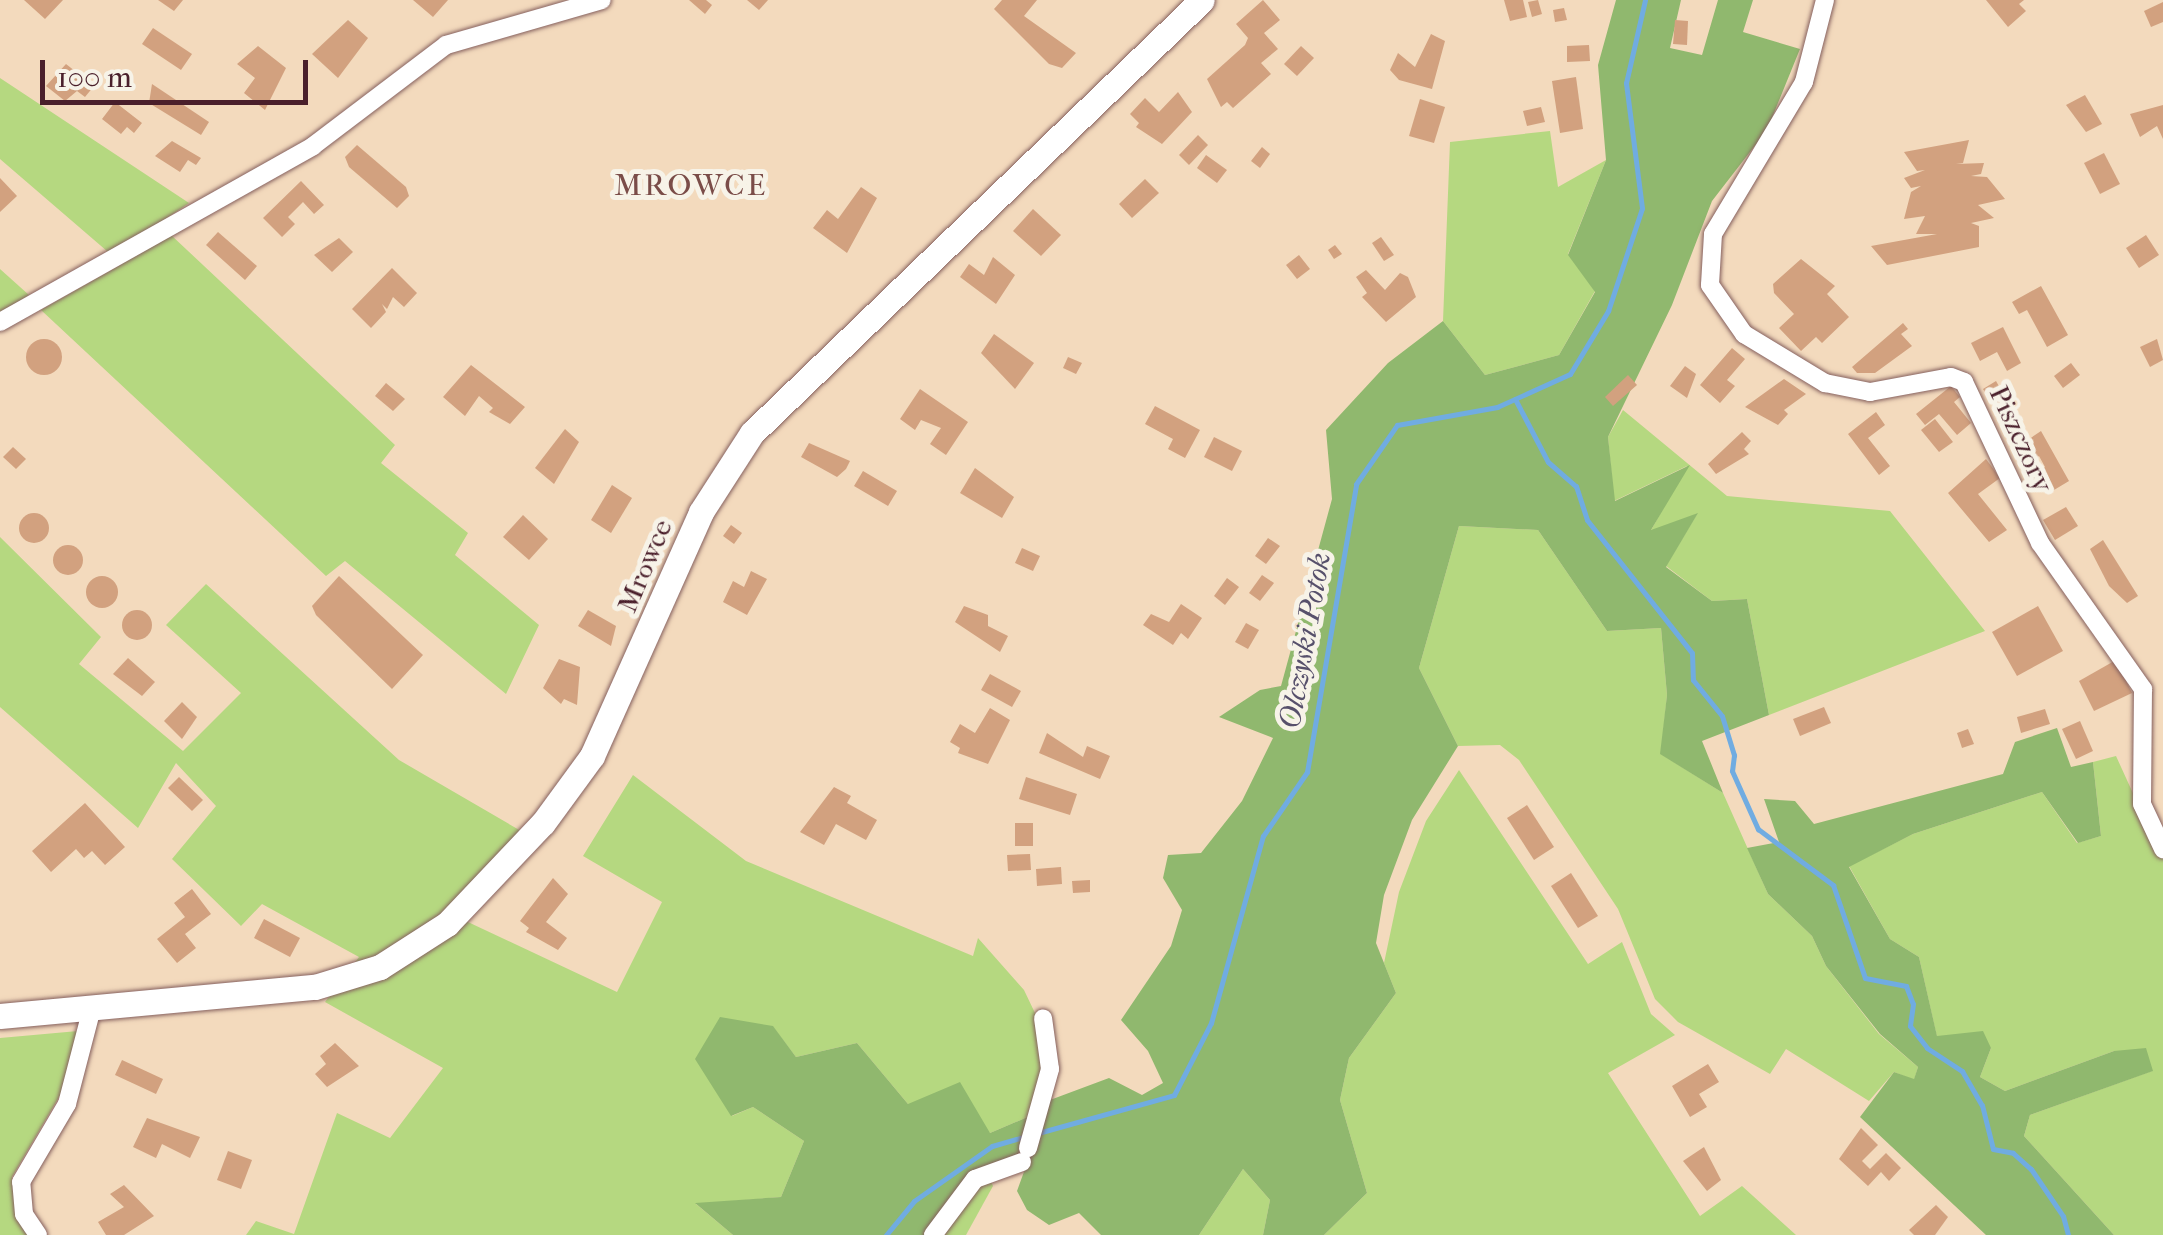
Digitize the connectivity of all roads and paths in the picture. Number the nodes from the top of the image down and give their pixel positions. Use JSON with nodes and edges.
{"nodes":[{"id":1,"x":602,"y":0,"type":"edge"},
{"id":2,"x":1202,"y":0,"type":"edge"},
{"id":3,"x":1825,"y":0,"type":"edge"},
{"id":4,"x":0,"y":322,"type":"edge"},
{"id":5,"x":2163,"y":849,"type":"edge"},
{"id":6,"x":92,"y":1008,"type":"junction"},
{"id":7,"x":0,"y":1016,"type":"edge"},
{"id":8,"x":1043,"y":1018,"type":"dead end"},
{"id":9,"x":38,"y":1235,"type":"edge"},
{"id":10,"x":933,"y":1235,"type":"edge"}],
"edges":[{"from":1,"to":4,"type":"street"},
{"from":2,"to":6,"type":"street","name":"Mrowce"},
{"from":3,"to":5,"type":"street","name":"Piszczory"},
{"from":6,"to":7,"type":"street","name":"Mrowce"},
{"from":6,"to":9,"type":"street"},
{"from":8,"to":10,"type":"street"}]}
